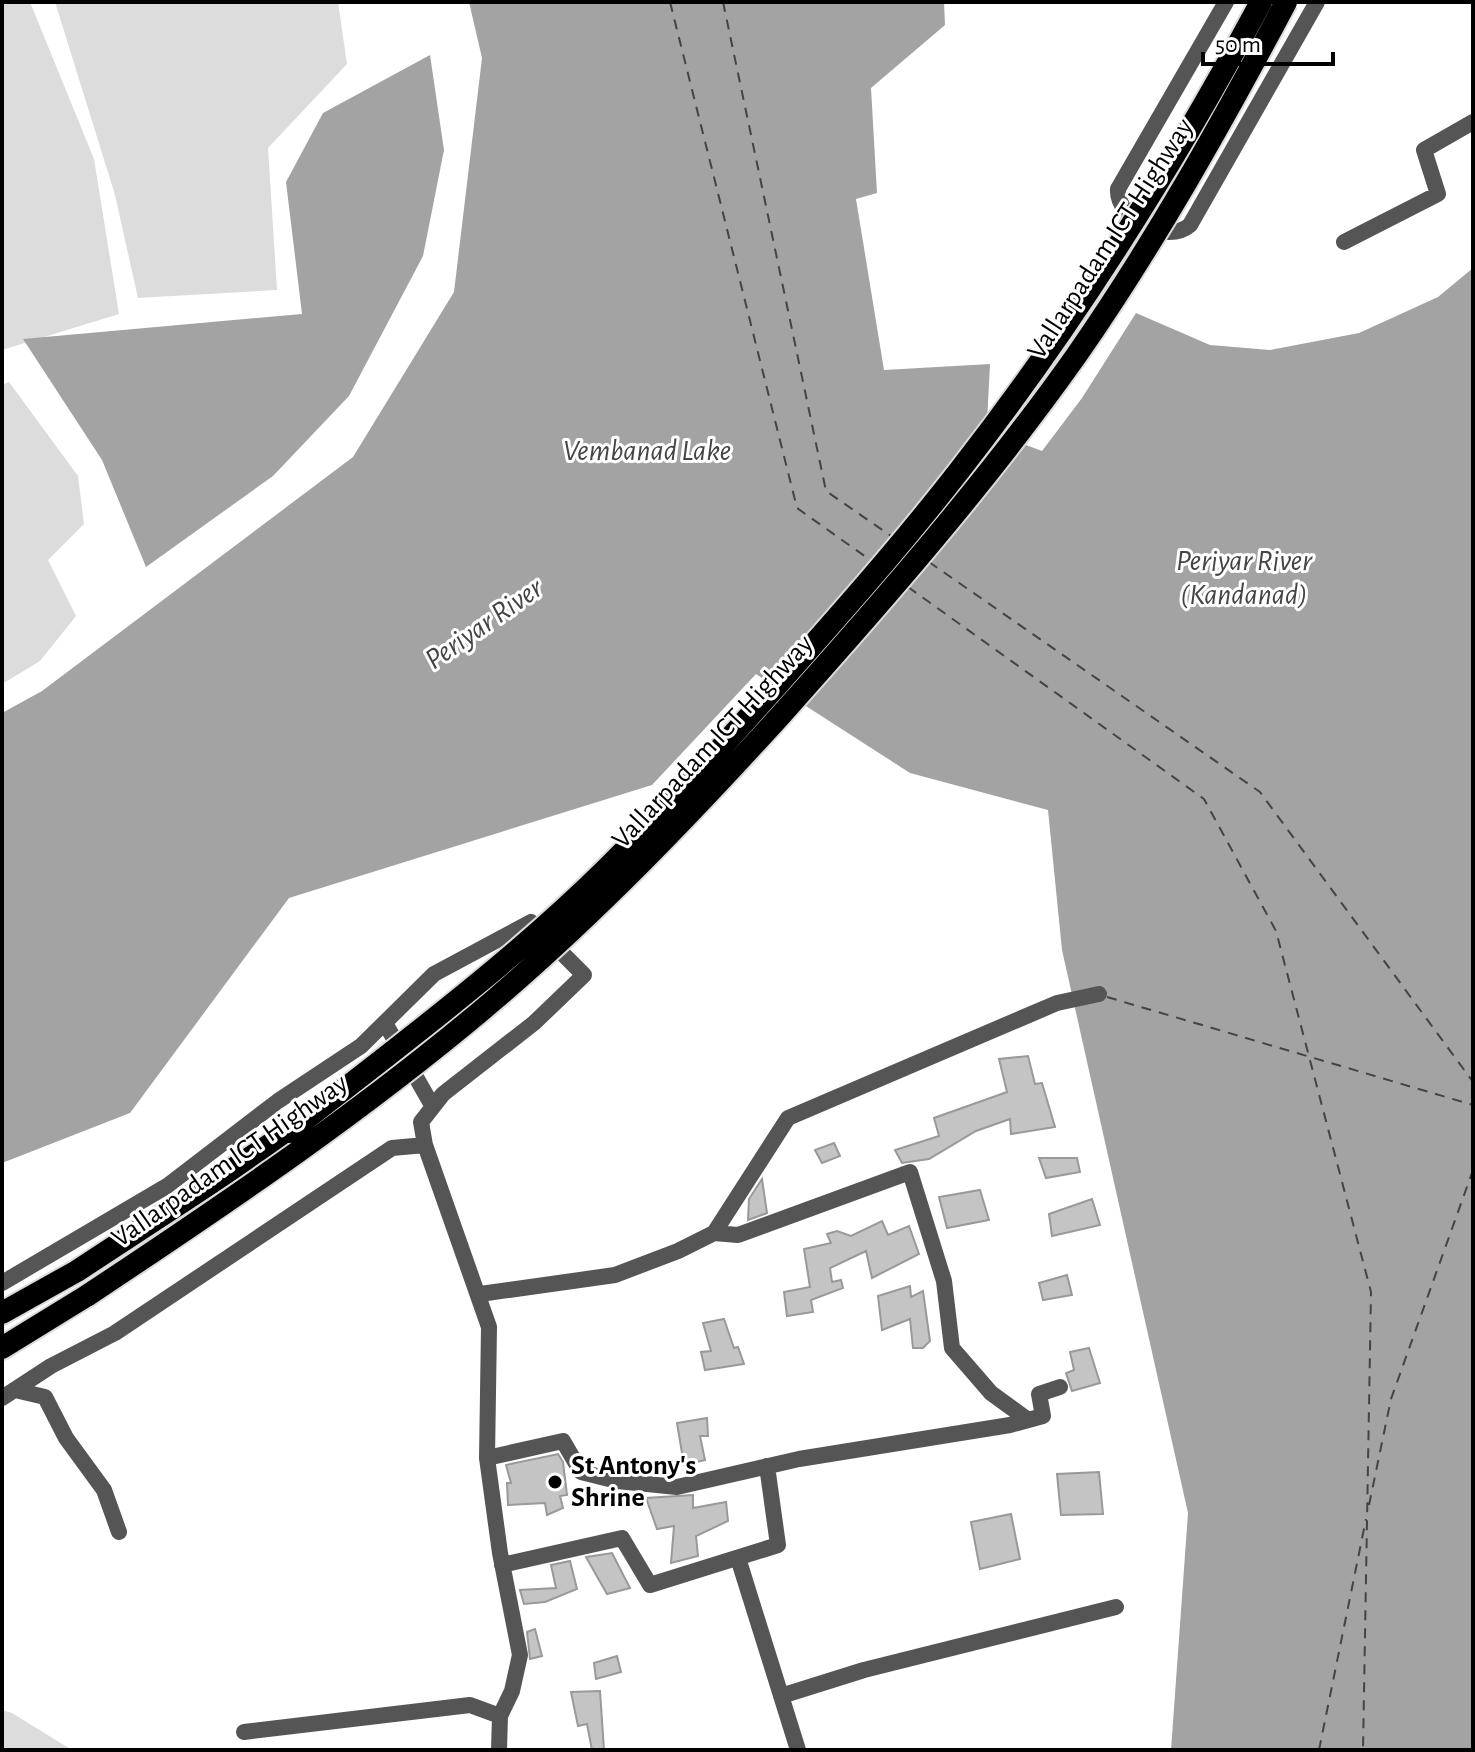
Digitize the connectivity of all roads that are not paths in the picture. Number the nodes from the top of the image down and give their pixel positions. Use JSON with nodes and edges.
{"nodes":[{"id":1,"x":1226,"y":2,"type":"edge"},
{"id":2,"x":1261,"y":2,"type":"edge"},
{"id":3,"x":1286,"y":2,"type":"edge"},
{"id":4,"x":1317,"y":2,"type":"edge"},
{"id":5,"x":1473,"y":122,"type":"edge"},
{"id":6,"x":1344,"y":242,"type":"dead end"},
{"id":7,"x":1099,"y":994,"type":"dead end"},
{"id":8,"x":385,"y":1023,"type":"junction"},
{"id":9,"x":433,"y":1107,"type":"junction"},
{"id":10,"x":425,"y":1145,"type":"junction"},
{"id":11,"x":714,"y":1233,"type":"junction"},
{"id":12,"x":2,"y":1283,"type":"edge"},
{"id":13,"x":480,"y":1294,"type":"junction"},
{"id":14,"x":2,"y":1313,"type":"edge"},
{"id":15,"x":2,"y":1348,"type":"edge"},
{"id":16,"x":1060,"y":1387,"type":"dead end"},
{"id":17,"x":8,"y":1394,"type":"edge"},
{"id":18,"x":1028,"y":1420,"type":"junction"},
{"id":19,"x":487,"y":1458,"type":"junction"},
{"id":20,"x":767,"y":1466,"type":"junction"},
{"id":21,"x":119,"y":1532,"type":"dead end"},
{"id":22,"x":738,"y":1558,"type":"junction"},
{"id":23,"x":502,"y":1565,"type":"junction"},
{"id":24,"x":1116,"y":1607,"type":"dead end"},
{"id":25,"x":781,"y":1696,"type":"junction"},
{"id":26,"x":500,"y":1716,"type":"junction"},
{"id":27,"x":244,"y":1732,"type":"dead end"},
{"id":28,"x":499,"y":1750,"type":"edge"},
{"id":29,"x":798,"y":1750,"type":"edge"}],
"edges":[{"from":1,"to":4,"type":"street"},
{"from":2,"to":14,"type":"highway","name":"Vallarpadam ICT Highway","bridge":true},
{"from":3,"to":15,"type":"highway","name":"Vallarpadam ICT Highway","bridge":true},
{"from":5,"to":6,"type":"street"},
{"from":7,"to":11,"type":"street"},
{"from":8,"to":9,"type":"street"},
{"from":8,"to":9,"type":"street"},
{"from":8,"to":12,"type":"street"},
{"from":9,"to":10,"type":"street"},
{"from":10,"to":13,"type":"street"},
{"from":10,"to":17,"type":"street"},
{"from":11,"to":13,"type":"street"},
{"from":11,"to":18,"type":"street"},
{"from":13,"to":19,"type":"street"},
{"from":16,"to":18,"type":"street"},
{"from":17,"to":21,"type":"street"},
{"from":18,"to":20,"type":"street"},
{"from":19,"to":20,"type":"street"},
{"from":19,"to":23,"type":"street"},
{"from":20,"to":22,"type":"street"},
{"from":22,"to":23,"type":"street"},
{"from":22,"to":25,"type":"street"},
{"from":23,"to":26,"type":"street"},
{"from":24,"to":25,"type":"street"},
{"from":25,"to":29,"type":"street"},
{"from":26,"to":27,"type":"street"},
{"from":26,"to":28,"type":"street"}]}
